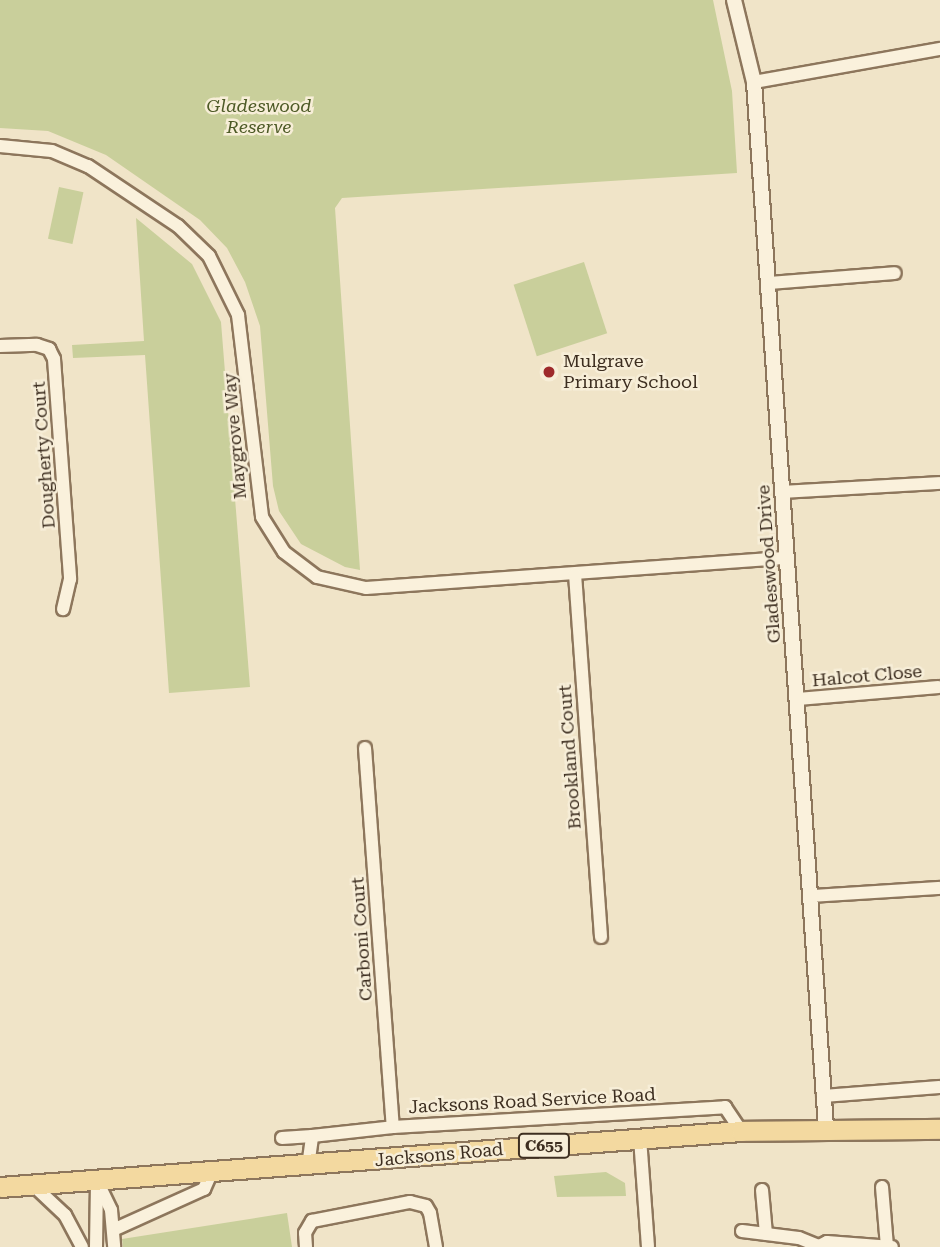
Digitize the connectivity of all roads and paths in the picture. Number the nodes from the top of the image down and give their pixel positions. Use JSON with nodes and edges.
{"nodes":[{"id":1,"x":734,"y":0,"type":"edge"},
{"id":2,"x":940,"y":49,"type":"edge"},
{"id":3,"x":754,"y":82,"type":"junction"},
{"id":4,"x":0,"y":146,"type":"edge"},
{"id":5,"x":895,"y":273,"type":"dead end"},
{"id":6,"x":769,"y":283,"type":"junction"},
{"id":7,"x":0,"y":346,"type":"edge"},
{"id":8,"x":940,"y":483,"type":"edge"},
{"id":9,"x":783,"y":492,"type":"junction"},
{"id":10,"x":788,"y":558,"type":"junction"},
{"id":11,"x":575,"y":574,"type":"junction"},
{"id":12,"x":63,"y":609,"type":"dead end"},
{"id":13,"x":938,"y":687,"type":"edge"},
{"id":14,"x":798,"y":699,"type":"junction"},
{"id":15,"x":365,"y":748,"type":"dead end"},
{"id":16,"x":940,"y":888,"type":"edge"},
{"id":17,"x":811,"y":896,"type":"junction"},
{"id":18,"x":601,"y":937,"type":"dead end"},
{"id":19,"x":940,"y":1087,"type":"edge"},
{"id":20,"x":823,"y":1096,"type":"junction"},
{"id":21,"x":940,"y":1120,"type":"edge"},
{"id":22,"x":393,"y":1127,"type":"junction"},
{"id":23,"x":878,"y":1127,"type":"junction"},
{"id":24,"x":826,"y":1128,"type":"junction"},
{"id":25,"x":940,"y":1129,"type":"edge"},
{"id":26,"x":741,"y":1131,"type":"junction"},
{"id":27,"x":312,"y":1136,"type":"junction"},
{"id":28,"x":282,"y":1138,"type":"dead end"},
{"id":29,"x":639,"y":1138,"type":"junction"},
{"id":30,"x":308,"y":1166,"type":"junction"},
{"id":31,"x":211,"y":1173,"type":"junction"},
{"id":32,"x":97,"y":1181,"type":"junction"},
{"id":33,"x":33,"y":1185,"type":"junction"},
{"id":34,"x":0,"y":1187,"type":"edge"},
{"id":35,"x":882,"y":1187,"type":"dead end"},
{"id":36,"x":762,"y":1190,"type":"dead end"},
{"id":37,"x":113,"y":1230,"type":"junction"},
{"id":38,"x":742,"y":1231,"type":"dead end"},
{"id":39,"x":766,"y":1234,"type":"junction"},
{"id":40,"x":818,"y":1246,"type":"edge"},
{"id":41,"x":82,"y":1247,"type":"edge"},
{"id":42,"x":96,"y":1247,"type":"edge"},
{"id":43,"x":114,"y":1247,"type":"edge"},
{"id":44,"x":306,"y":1247,"type":"edge"},
{"id":45,"x":436,"y":1247,"type":"edge"},
{"id":46,"x":648,"y":1247,"type":"edge"},
{"id":47,"x":890,"y":1247,"type":"edge"}],
"edges":[{"from":1,"to":3,"type":"street","name":"Gladeswood Drive"},
{"from":2,"to":3,"type":"street"},
{"from":3,"to":6,"type":"street","name":"Gladeswood Drive"},
{"from":4,"to":11,"type":"street","name":"Maygrove Way"},
{"from":5,"to":6,"type":"street"},
{"from":6,"to":9,"type":"street","name":"Gladeswood Drive"},
{"from":7,"to":12,"type":"street","name":"Dougherty Court"},
{"from":8,"to":9,"type":"street"},
{"from":9,"to":10,"type":"street","name":"Gladeswood Drive"},
{"from":10,"to":11,"type":"street","name":"Maygrove Way"},
{"from":10,"to":14,"type":"street","name":"Gladeswood Drive"},
{"from":11,"to":18,"type":"street","name":"Brookland Court"},
{"from":13,"to":14,"type":"street","name":"Halcot Close"},
{"from":14,"to":17,"type":"street","name":"Gladeswood Drive"},
{"from":15,"to":22,"type":"street","name":"Carboni Court"},
{"from":16,"to":17,"type":"street"},
{"from":17,"to":20,"type":"street","name":"Gladeswood Drive"},
{"from":19,"to":20,"type":"street"},
{"from":20,"to":24,"type":"street","name":"Gladeswood Drive"},
{"from":21,"to":23,"type":"main road","name":"Jacksons Road","number":"C655"},
{"from":22,"to":26,"type":"street","name":"Jacksons Road Service Road"},
{"from":22,"to":27,"type":"street","name":"Jacksons Road Service Road"},
{"from":23,"to":24,"type":"main road","name":"Jacksons Road","number":"C655"},
{"from":23,"to":25,"type":"main road","name":"Jacksons Road","number":"C655"},
{"from":24,"to":26,"type":"main road","name":"Jacksons Road","number":"C655"},
{"from":26,"to":29,"type":"main road","name":"Jacksons Road","number":"C655"},
{"from":27,"to":28,"type":"street","name":"Jacksons Road Service Road"},
{"from":27,"to":30,"type":"street"},
{"from":29,"to":30,"type":"main road","name":"Jacksons Road","number":"C655"},
{"from":29,"to":46,"type":"street"},
{"from":30,"to":31,"type":"main road","name":"Jacksons Road","number":"C655"},
{"from":31,"to":32,"type":"main road","name":"Jacksons Road","number":"C655"},
{"from":31,"to":37,"type":"street"},
{"from":32,"to":33,"type":"main road","name":"Jacksons Road","number":"C655"},
{"from":32,"to":37,"type":"street"},
{"from":32,"to":42,"type":"street"},
{"from":33,"to":34,"type":"main road","name":"Jacksons Road","number":"C655"},
{"from":33,"to":41,"type":"street"},
{"from":35,"to":47,"type":"street"},
{"from":36,"to":39,"type":"street"},
{"from":37,"to":43,"type":"street"},
{"from":38,"to":39,"type":"street"},
{"from":39,"to":40,"type":"street"},
{"from":40,"to":47,"type":"street"},
{"from":44,"to":45,"type":"street"}]}
